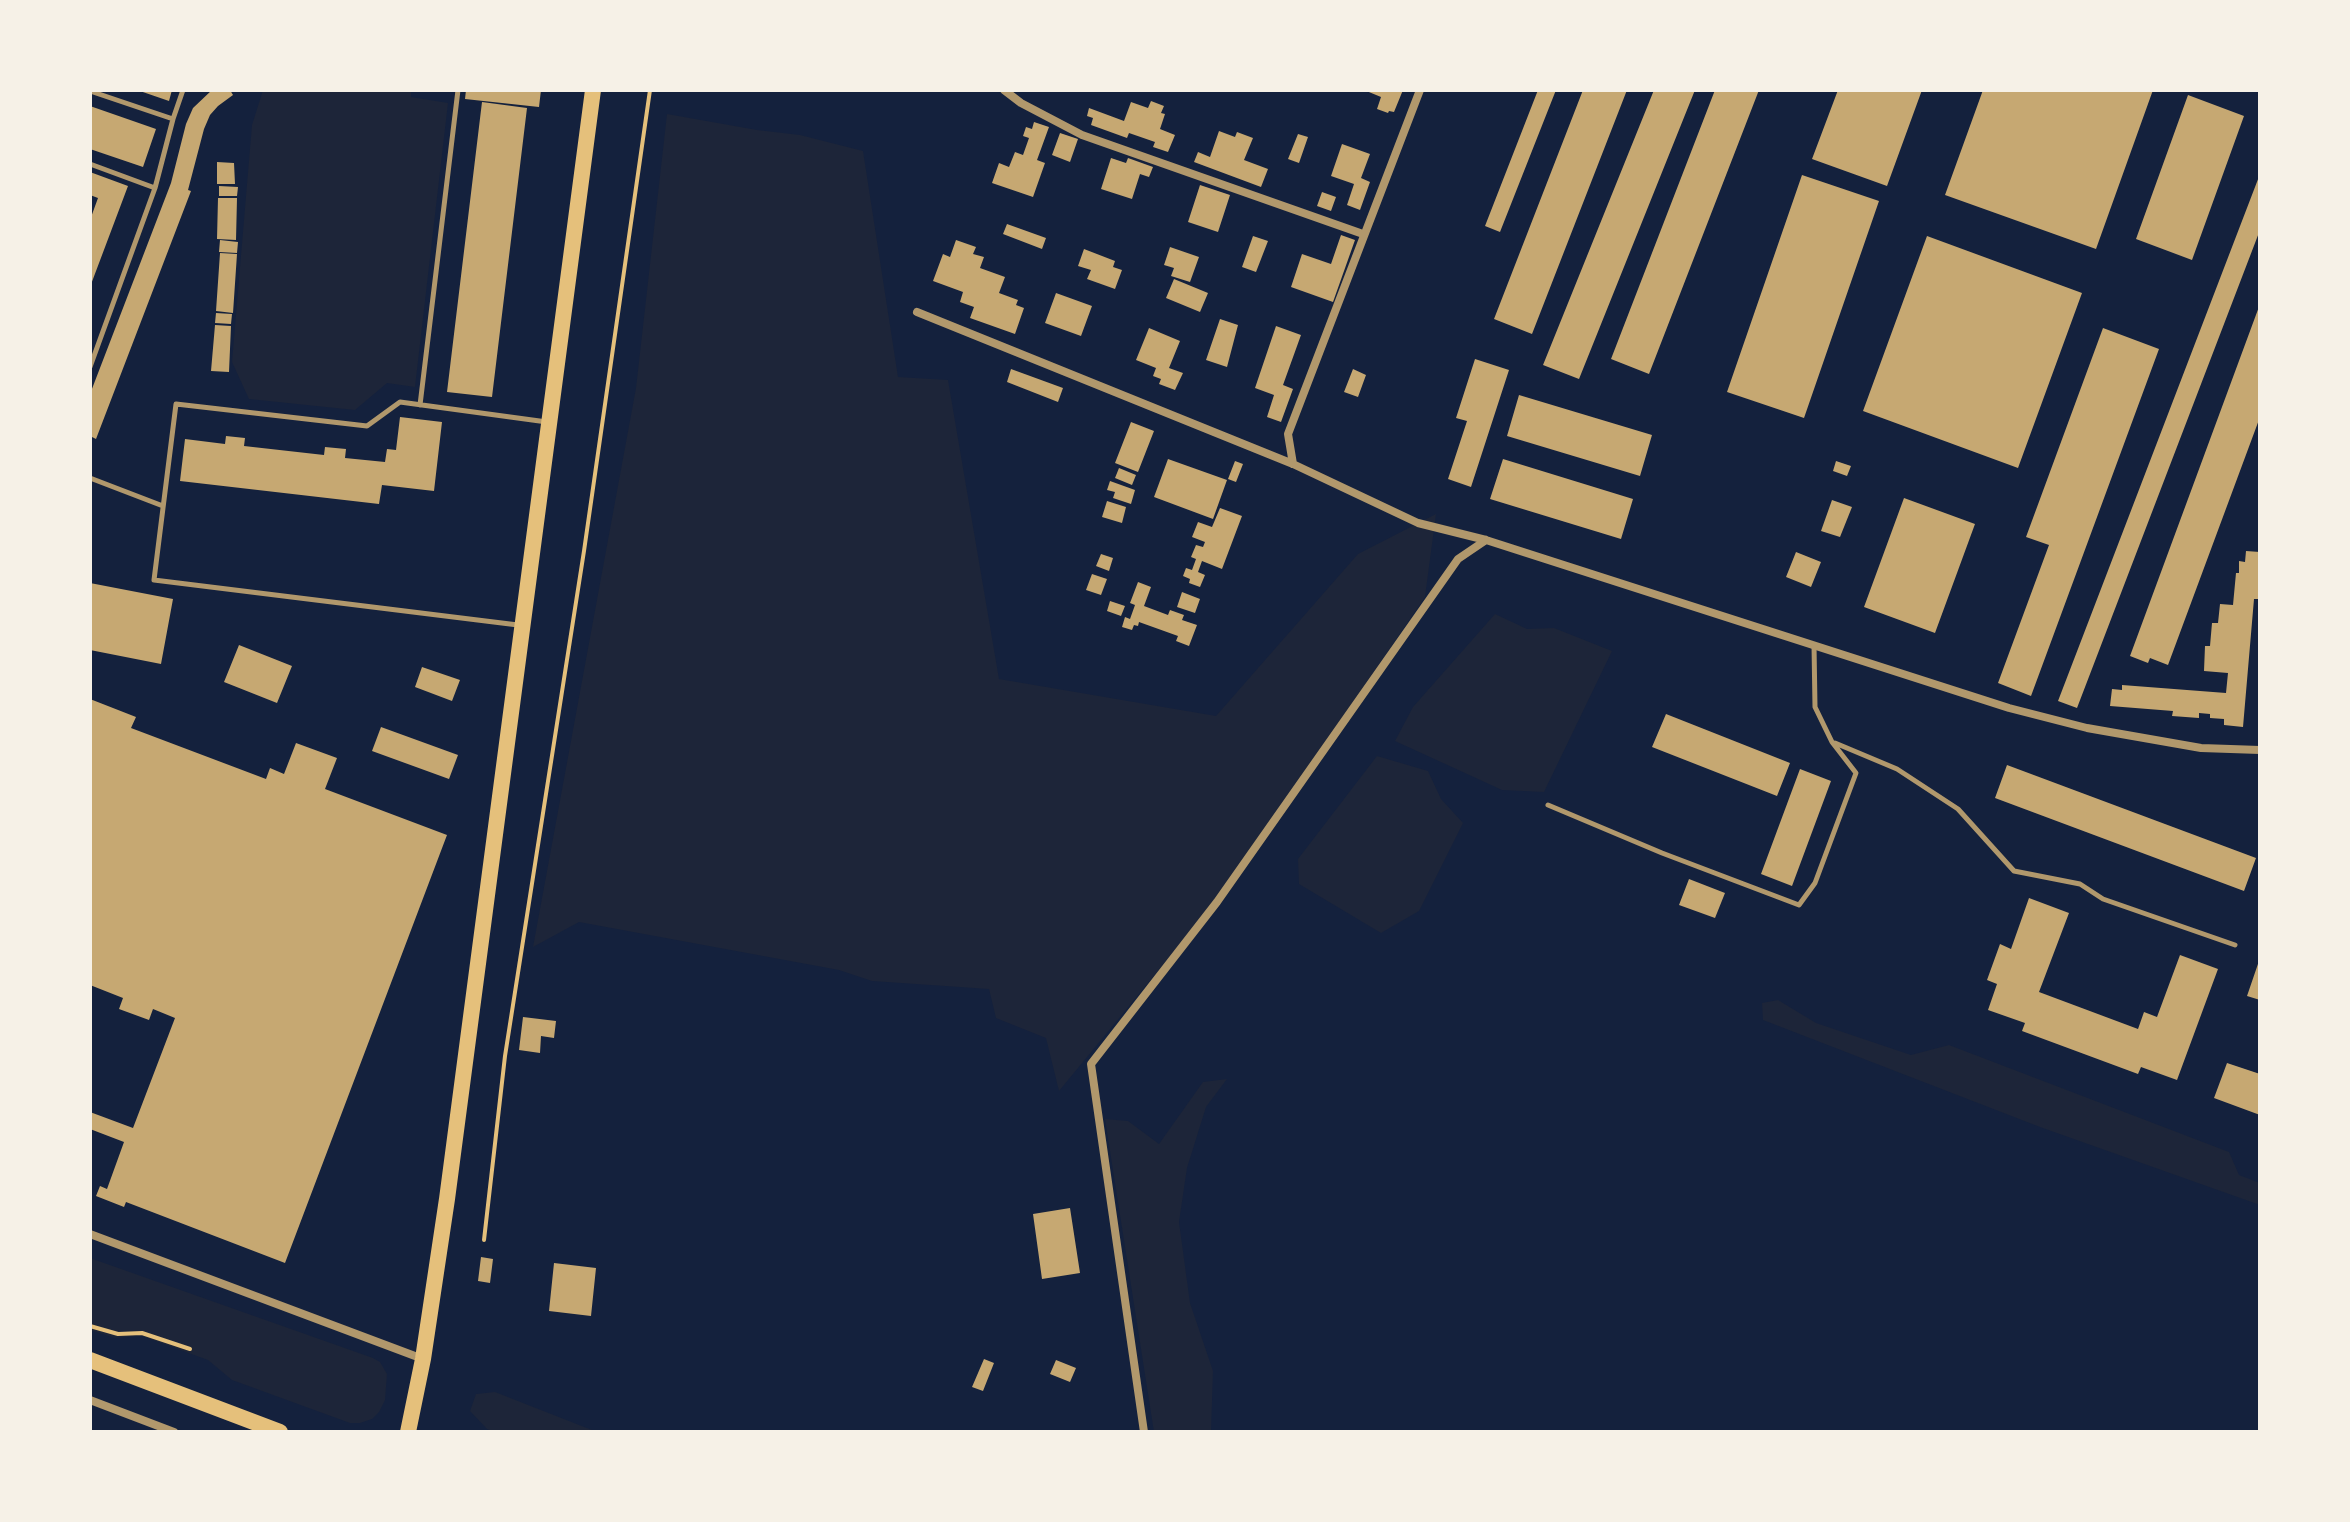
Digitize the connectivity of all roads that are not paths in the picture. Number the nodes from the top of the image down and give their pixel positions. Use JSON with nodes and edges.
{"nodes":[{"id":1,"x":183,"y":90,"type":"edge"},
{"id":2,"x":458,"y":90,"type":"edge"},
{"id":3,"x":593,"y":90,"type":"edge"},
{"id":4,"x":1004,"y":90,"type":"edge"},
{"id":5,"x":1420,"y":90,"type":"edge"},
{"id":6,"x":90,"y":91,"type":"edge"},
{"id":7,"x":173,"y":119,"type":"junction"},
{"id":8,"x":90,"y":164,"type":"edge"},
{"id":9,"x":155,"y":188,"type":"junction"},
{"id":10,"x":1363,"y":234,"type":"junction"},
{"id":11,"x":917,"y":312,"type":"dead end"},
{"id":12,"x":90,"y":367,"type":"edge"},
{"id":13,"x":420,"y":405,"type":"junction"},
{"id":14,"x":548,"y":422,"type":"junction"},
{"id":15,"x":1293,"y":464,"type":"junction"},
{"id":16,"x":90,"y":478,"type":"edge"},
{"id":17,"x":163,"y":506,"type":"junction"},
{"id":18,"x":1486,"y":540,"type":"junction"},
{"id":19,"x":522,"y":625,"type":"junction"},
{"id":20,"x":1814,"y":645,"type":"junction"},
{"id":21,"x":1832,"y":742,"type":"junction"},
{"id":22,"x":2260,"y":750,"type":"edge"},
{"id":23,"x":1548,"y":805,"type":"dead end"},
{"id":24,"x":2235,"y":945,"type":"dead end"},
{"id":25,"x":90,"y":1234,"type":"edge"},
{"id":26,"x":423,"y":1359,"type":"junction"},
{"id":27,"x":90,"y":1362,"type":"edge"},
{"id":28,"x":90,"y":1400,"type":"edge"},
{"id":29,"x":174,"y":1432,"type":"edge"},
{"id":30,"x":280,"y":1432,"type":"edge"},
{"id":31,"x":408,"y":1432,"type":"edge"},
{"id":32,"x":1144,"y":1432,"type":"edge"}],
"edges":[{"from":1,"to":7,"type":"lane"},
{"from":2,"to":13,"type":"lane"},
{"from":3,"to":14,"type":"main road"},
{"from":4,"to":10,"type":"street"},
{"from":5,"to":10,"type":"street"},
{"from":6,"to":7,"type":"lane"},
{"from":7,"to":9,"type":"lane"},
{"from":8,"to":9,"type":"lane"},
{"from":9,"to":12,"type":"lane"},
{"from":10,"to":15,"type":"street"},
{"from":11,"to":15,"type":"street"},
{"from":13,"to":14,"type":"lane"},
{"from":13,"to":17,"type":"lane"},
{"from":14,"to":19,"type":"main road"},
{"from":15,"to":18,"type":"street"},
{"from":16,"to":17,"type":"lane"},
{"from":17,"to":19,"type":"lane"},
{"from":18,"to":20,"type":"street"},
{"from":18,"to":32,"type":"street"},
{"from":19,"to":26,"type":"main road"},
{"from":20,"to":21,"type":"lane"},
{"from":20,"to":22,"type":"street"},
{"from":21,"to":23,"type":"lane"},
{"from":21,"to":24,"type":"lane"},
{"from":25,"to":26,"type":"street"},
{"from":26,"to":31,"type":"main road"},
{"from":27,"to":30,"type":"main road"},
{"from":28,"to":29,"type":"street"}]}
